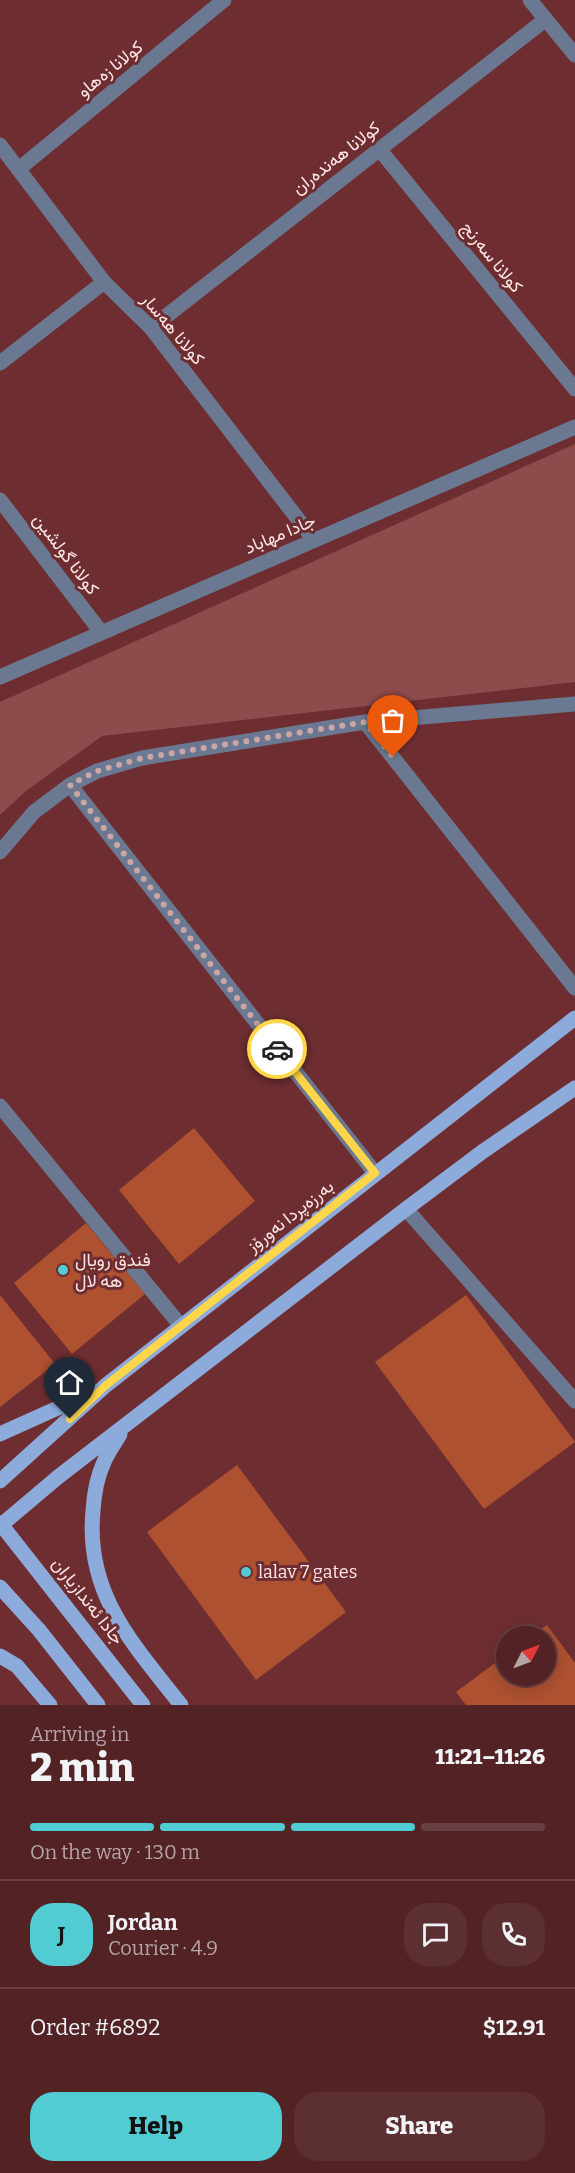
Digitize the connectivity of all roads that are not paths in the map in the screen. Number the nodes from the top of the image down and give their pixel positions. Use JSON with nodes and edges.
{"nodes":[{"id":1,"x":224,"y":0,"type":"edge"},
{"id":2,"x":530,"y":0,"type":"edge"},
{"id":3,"x":546,"y":19,"type":"junction"},
{"id":4,"x":575,"y":55,"type":"edge"},
{"id":5,"x":0,"y":145,"type":"edge"},
{"id":6,"x":380,"y":150,"type":"junction"},
{"id":7,"x":20,"y":168,"type":"junction"},
{"id":8,"x":104,"y":282,"type":"junction"},
{"id":9,"x":151,"y":328,"type":"junction"},
{"id":10,"x":0,"y":363,"type":"edge"},
{"id":11,"x":575,"y":389,"type":"edge"},
{"id":12,"x":575,"y":427,"type":"edge"},
{"id":13,"x":0,"y":500,"type":"edge"},
{"id":14,"x":314,"y":540,"type":"junction"},
{"id":15,"x":101,"y":632,"type":"junction"},
{"id":16,"x":0,"y":677,"type":"edge"},
{"id":17,"x":575,"y":704,"type":"edge"},
{"id":18,"x":365,"y":722,"type":"junction"},
{"id":19,"x":70,"y":785,"type":"junction"},
{"id":20,"x":0,"y":852,"type":"edge"},
{"id":21,"x":575,"y":988,"type":"edge"},
{"id":22,"x":575,"y":1018,"type":"edge"},
{"id":23,"x":575,"y":1088,"type":"edge"},
{"id":24,"x":0,"y":1106,"type":"edge"},
{"id":25,"x":375,"y":1173,"type":"junction"},
{"id":26,"x":406,"y":1209,"type":"junction"},
{"id":27,"x":181,"y":1326,"type":"junction"},
{"id":28,"x":105,"y":1386,"type":"junction"},
{"id":29,"x":575,"y":1401,"type":"edge"},
{"id":30,"x":123,"y":1429,"type":"junction"},
{"id":31,"x":0,"y":1434,"type":"edge"},
{"id":32,"x":0,"y":1481,"type":"edge"},
{"id":33,"x":0,"y":1525,"type":"edge"},
{"id":34,"x":0,"y":1587,"type":"edge"},
{"id":35,"x":0,"y":1656,"type":"edge"},
{"id":36,"x":50,"y":1705,"type":"edge"},
{"id":37,"x":98,"y":1705,"type":"edge"},
{"id":38,"x":143,"y":1705,"type":"edge"},
{"id":39,"x":181,"y":1705,"type":"edge"}],
"edges":[{"from":1,"to":7,"type":"street","name":"کولانا زەهاو"},
{"from":2,"to":3,"type":"street"},
{"from":3,"to":4,"type":"street"},
{"from":3,"to":6,"type":"street","name":"کولانا هه‌نده‌ران"},
{"from":5,"to":7,"type":"street","name":"کولانا هه‌سار"},
{"from":6,"to":9,"type":"street","name":"کولانا هه‌نده‌ران"},
{"from":6,"to":11,"type":"street","name":"کولانا سەرنج"},
{"from":7,"to":8,"type":"street","name":"کولانا هه‌سار"},
{"from":8,"to":9,"type":"street","name":"کولانا هه‌سار"},
{"from":8,"to":10,"type":"street"},
{"from":9,"to":14,"type":"street","name":"کولانا هه‌سار"},
{"from":12,"to":14,"type":"street","name":"جادا مهاباد"},
{"from":13,"to":15,"type":"street","name":"کولانا گولشین"},
{"from":14,"to":15,"type":"street","name":"جادا مهاباد"},
{"from":15,"to":16,"type":"street","name":"جادا مهاباد"},
{"from":17,"to":18,"type":"street"},
{"from":18,"to":19,"type":"street"},
{"from":18,"to":21,"type":"street"},
{"from":19,"to":20,"type":"street"},
{"from":19,"to":25,"type":"street"},
{"from":22,"to":25,"type":"main road","name":"بەرزەپردا نەورۆز"},
{"from":23,"to":26,"type":"main road"},
{"from":24,"to":27,"type":"street"},
{"from":25,"to":27,"type":"main road","name":"بەرزەپردا نەورۆز"},
{"from":26,"to":29,"type":"street"},
{"from":26,"to":30,"type":"main road"},
{"from":27,"to":28,"type":"main road","name":"بەرزەپردا نەورۆز"},
{"from":28,"to":31,"type":"main road"},
{"from":28,"to":32,"type":"main road","name":"بەرزەپردا نەورۆز"},
{"from":30,"to":33,"type":"main road","bridge":true},
{"from":30,"to":39,"type":"main road"},
{"from":33,"to":38,"type":"main road","name":"جادا ئەندازیاران"},
{"from":34,"to":37,"type":"main road"},
{"from":35,"to":36,"type":"main road"}]}
